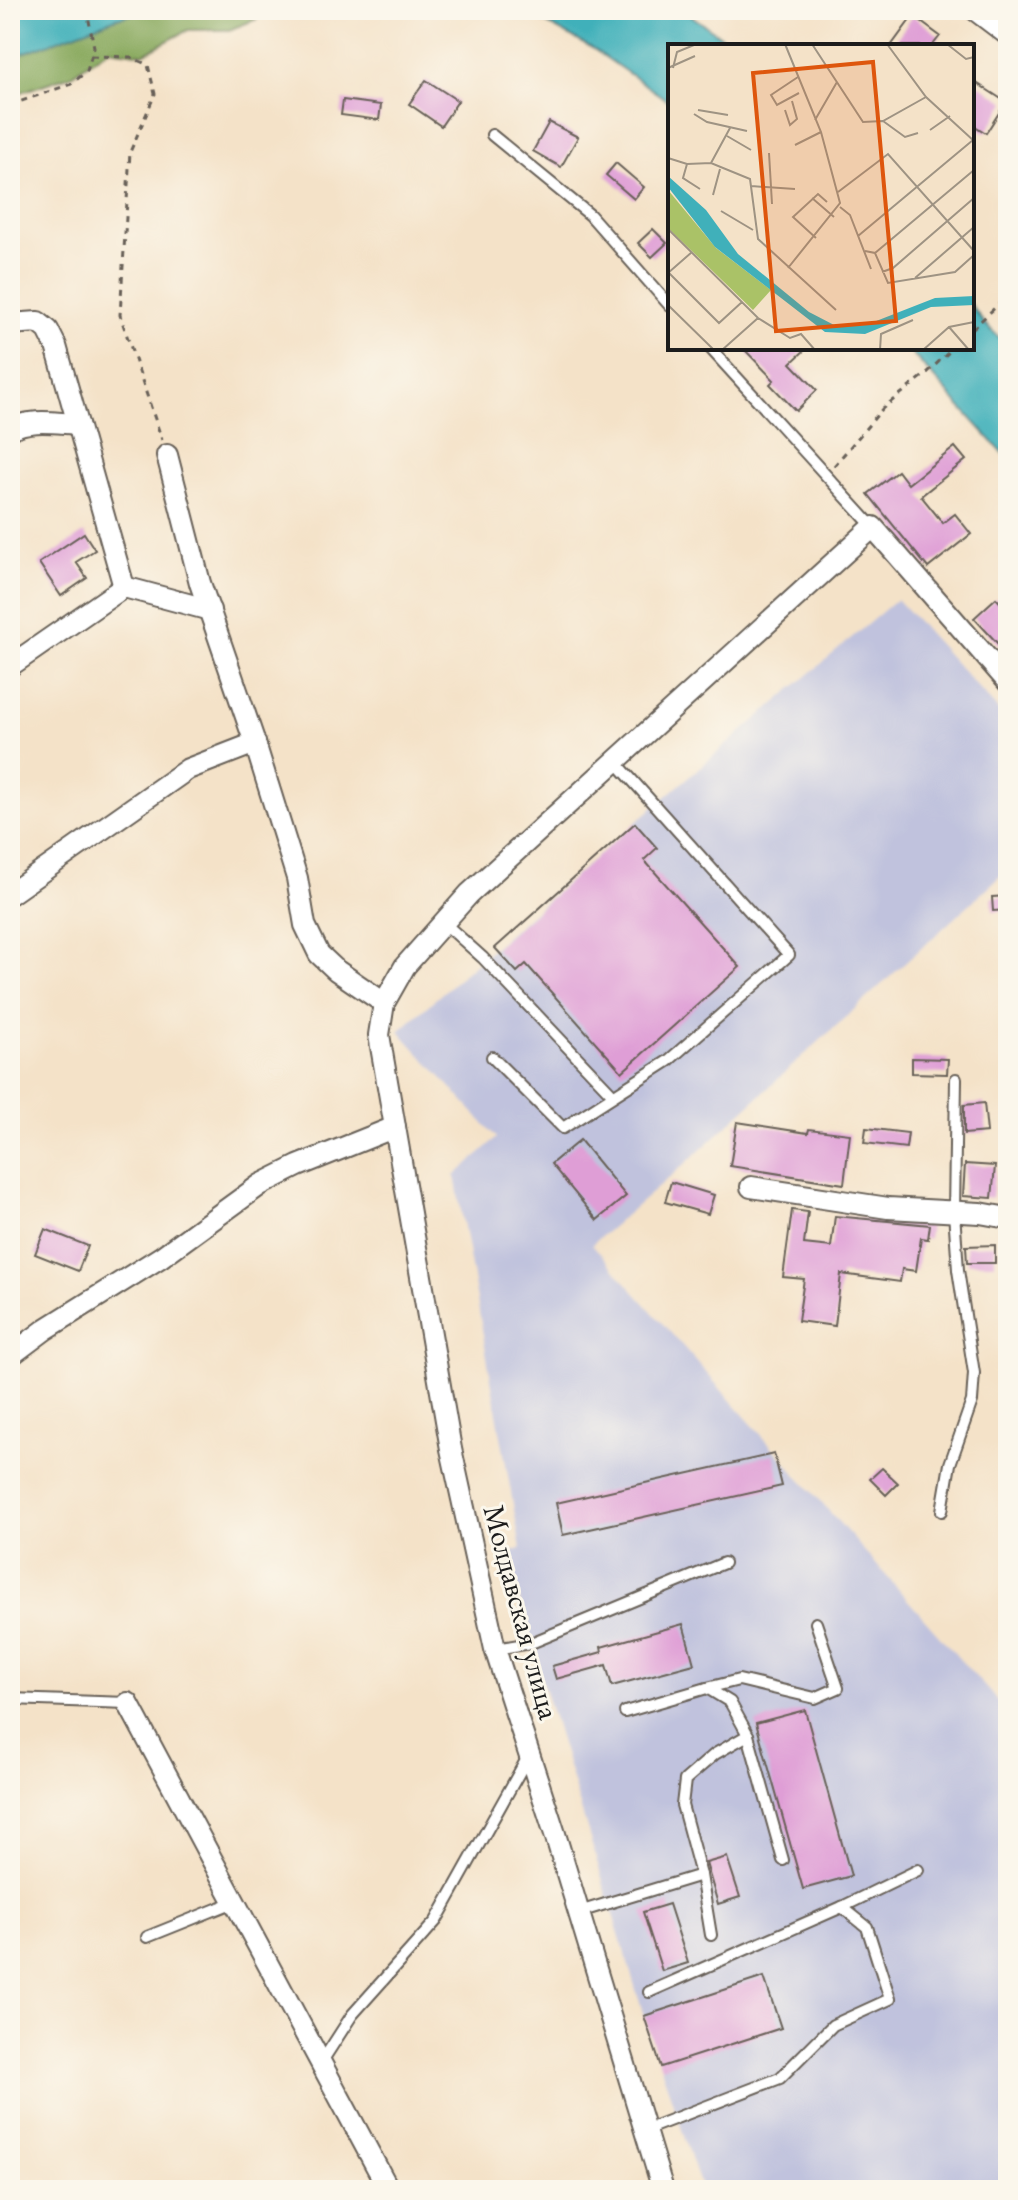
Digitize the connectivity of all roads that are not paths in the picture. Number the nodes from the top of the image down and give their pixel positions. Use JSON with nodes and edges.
{"nodes":[{"id":1,"x":975,"y":10,"type":"edge"},
{"id":2,"x":1008,"y":35,"type":"edge"},
{"id":3,"x":492,"y":135,"type":"dead end"},
{"id":4,"x":668,"y":304,"type":"edge"},
{"id":5,"x":10,"y":324,"type":"edge"},
{"id":6,"x":712,"y":350,"type":"edge"},
{"id":7,"x":78,"y":424,"type":"junction"},
{"id":8,"x":10,"y":429,"type":"edge"},
{"id":9,"x":167,"y":455,"type":"road end"},
{"id":10,"x":873,"y":527,"type":"junction"},
{"id":11,"x":124,"y":587,"type":"junction"},
{"id":12,"x":210,"y":610,"type":"junction"},
{"id":13,"x":10,"y":666,"type":"edge"},
{"id":14,"x":1008,"y":682,"type":"edge"},
{"id":15,"x":255,"y":743,"type":"junction"},
{"id":16,"x":615,"y":761,"type":"junction"},
{"id":17,"x":10,"y":894,"type":"edge"},
{"id":18,"x":443,"y":922,"type":"junction"},
{"id":19,"x":384,"y":1003,"type":"junction"},
{"id":20,"x":492,"y":1057,"type":"dead end"},
{"id":21,"x":956,"y":1079,"type":"dead end"},
{"id":22,"x":613,"y":1095,"type":"junction"},
{"id":23,"x":395,"y":1127,"type":"junction"},
{"id":24,"x":751,"y":1187,"type":"dead end"},
{"id":25,"x":954,"y":1212,"type":"junction"},
{"id":26,"x":1008,"y":1218,"type":"edge"},
{"id":27,"x":10,"y":1356,"type":"edge"},
{"id":28,"x":942,"y":1511,"type":"dead end"},
{"id":29,"x":724,"y":1563,"type":"dead end"},
{"id":30,"x":816,"y":1623,"type":"dead end"},
{"id":31,"x":495,"y":1649,"type":"junction"},
{"id":32,"x":707,"y":1688,"type":"junction"},
{"id":33,"x":10,"y":1699,"type":"edge"},
{"id":34,"x":128,"y":1703,"type":"joint"},
{"id":35,"x":625,"y":1712,"type":"dead end"},
{"id":36,"x":748,"y":1735,"type":"junction"},
{"id":37,"x":529,"y":1755,"type":"junction"},
{"id":38,"x":783,"y":1860,"type":"dead end"},
{"id":39,"x":918,"y":1870,"type":"dead end"},
{"id":40,"x":701,"y":1875,"type":"junction"},
{"id":41,"x":234,"y":1902,"type":"junction"},
{"id":42,"x":842,"y":1907,"type":"junction"},
{"id":43,"x":579,"y":1912,"type":"junction"},
{"id":44,"x":711,"y":1935,"type":"dead end"},
{"id":45,"x":147,"y":1937,"type":"dead end"},
{"id":46,"x":649,"y":1992,"type":"dead end"},
{"id":47,"x":321,"y":2063,"type":"junction"},
{"id":48,"x":645,"y":2130,"type":"junction"},
{"id":49,"x":389,"y":2190,"type":"edge"},
{"id":50,"x":663,"y":2190,"type":"edge"}],
"edges":[{"from":1,"to":2,"type":"street"},
{"from":3,"to":4,"type":"lane"},
{"from":5,"to":7,"type":"street"},
{"from":6,"to":10,"type":"lane"},
{"from":7,"to":8,"type":"street"},
{"from":7,"to":11,"type":"street"},
{"from":9,"to":12,"type":"street"},
{"from":10,"to":14,"type":"street"},
{"from":10,"to":16,"type":"street"},
{"from":11,"to":12,"type":"street"},
{"from":11,"to":13,"type":"street"},
{"from":12,"to":15,"type":"street"},
{"from":15,"to":17,"type":"street"},
{"from":15,"to":19,"type":"street"},
{"from":16,"to":18,"type":"street"},
{"from":16,"to":22,"type":"lane"},
{"from":18,"to":19,"type":"street"},
{"from":18,"to":22,"type":"lane"},
{"from":19,"to":23,"type":"street","name":"Молдавская улица"},
{"from":20,"to":22,"type":"lane"},
{"from":21,"to":25,"type":"lane"},
{"from":23,"to":27,"type":"street"},
{"from":23,"to":31,"type":"street","name":"Молдавская улица"},
{"from":24,"to":25,"type":"street"},
{"from":25,"to":26,"type":"street"},
{"from":25,"to":28,"type":"lane"},
{"from":29,"to":31,"type":"lane"},
{"from":30,"to":32,"type":"lane"},
{"from":31,"to":37,"type":"street","name":"Молдавская улица"},
{"from":32,"to":35,"type":"lane"},
{"from":32,"to":36,"type":"lane"},
{"from":33,"to":34,"type":"lane"},
{"from":34,"to":41,"type":"street"},
{"from":36,"to":38,"type":"lane"},
{"from":36,"to":40,"type":"lane"},
{"from":37,"to":43,"type":"street","name":"Молдавская улица"},
{"from":37,"to":47,"type":"lane"},
{"from":39,"to":42,"type":"lane"},
{"from":40,"to":43,"type":"lane"},
{"from":40,"to":44,"type":"lane"},
{"from":41,"to":45,"type":"lane"},
{"from":41,"to":47,"type":"street"},
{"from":42,"to":46,"type":"lane"},
{"from":42,"to":48,"type":"lane"},
{"from":43,"to":48,"type":"street","name":"Молдавская улица"},
{"from":47,"to":49,"type":"street"},
{"from":48,"to":50,"type":"street","name":"Молдавская улица"}]}
